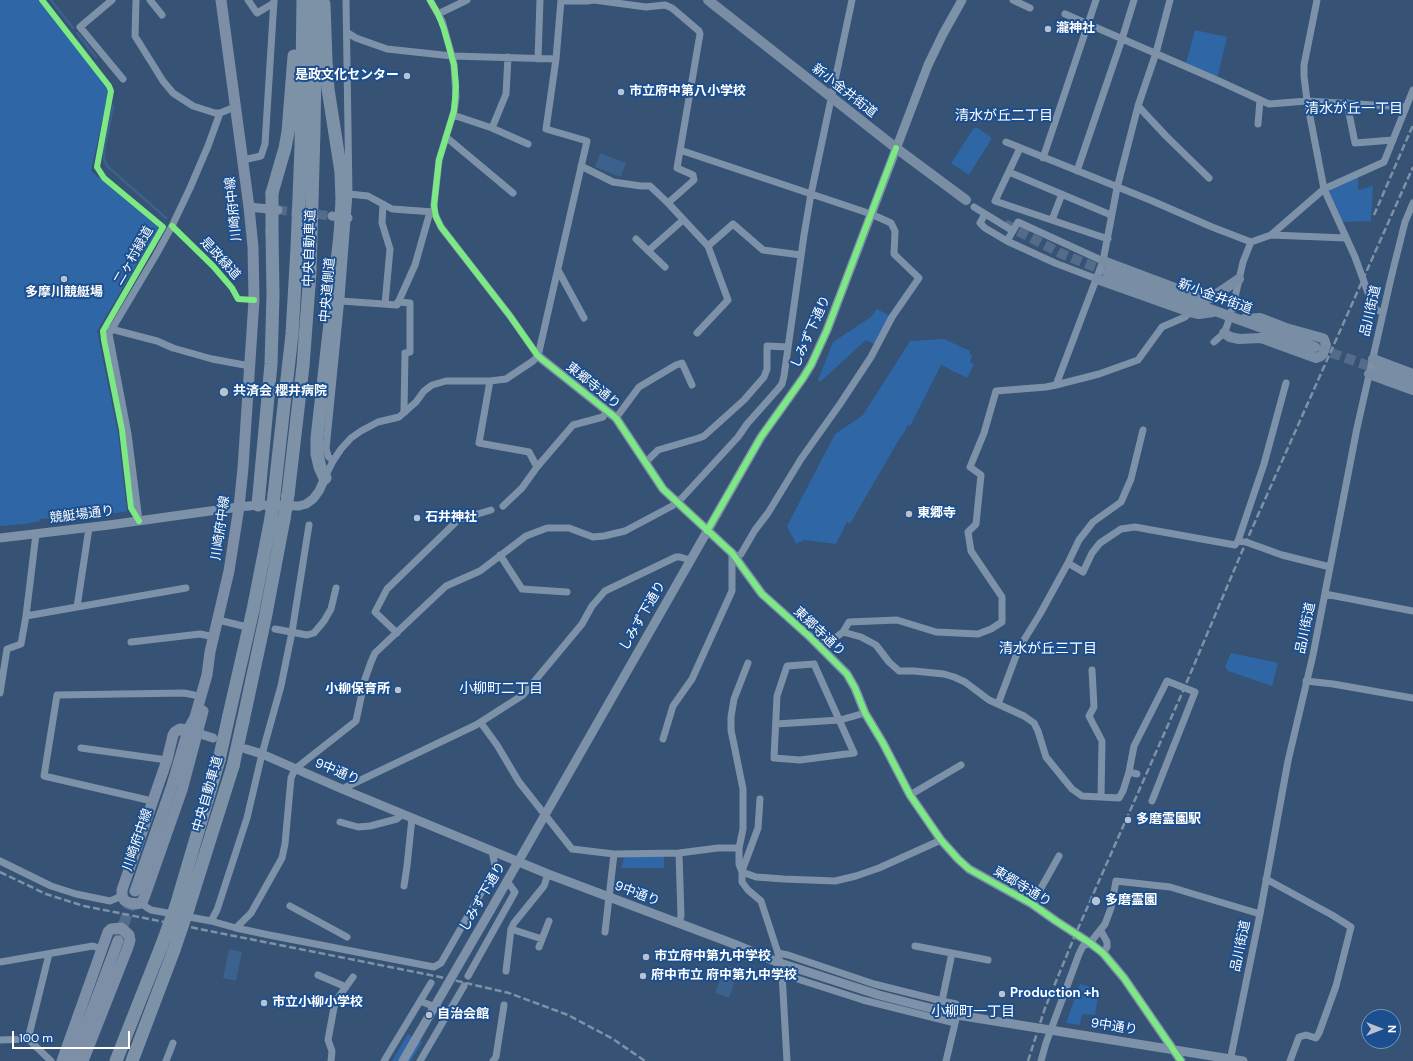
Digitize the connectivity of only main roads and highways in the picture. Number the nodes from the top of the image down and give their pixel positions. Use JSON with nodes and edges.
{"nodes":[{"id":1,"x":220,"y":0,"type":"edge"},
{"id":2,"x":296,"y":0,"type":"edge"},
{"id":3,"x":303,"y":0,"type":"edge"},
{"id":4,"x":316,"y":0,"type":"edge"},
{"id":5,"x":324,"y":0,"type":"edge"},
{"id":6,"x":708,"y":0,"type":"edge"},
{"id":7,"x":970,"y":204,"type":"road end"},
{"id":8,"x":1103,"y":261,"type":"tunnel mouth"},
{"id":9,"x":1107,"y":272,"type":"tunnel mouth"},
{"id":10,"x":1097,"y":279,"type":"tunnel mouth"},
{"id":11,"x":1239,"y":279,"type":"road end"},
{"id":12,"x":1215,"y":311,"type":"junction"},
{"id":13,"x":1234,"y":318,"type":"junction"},
{"id":14,"x":1224,"y":333,"type":"road end"},
{"id":15,"x":1315,"y":347,"type":"tunnel mouth"},
{"id":16,"x":1373,"y":359,"type":"tunnel mouth"},
{"id":17,"x":1413,"y":374,"type":"edge"},
{"id":18,"x":1413,"y":382,"type":"edge"},
{"id":19,"x":1413,"y":390,"type":"edge"},
{"id":20,"x":325,"y":478,"type":"road end"},
{"id":21,"x":258,"y":505,"type":"road end"},
{"id":22,"x":210,"y":652,"type":"junction"},
{"id":23,"x":193,"y":732,"type":"junction"},
{"id":24,"x":135,"y":891,"type":"tunnel mouth"},
{"id":25,"x":182,"y":908,"type":"junction"},
{"id":26,"x":118,"y":941,"type":"tunnel mouth"},
{"id":27,"x":168,"y":949,"type":"junction"},
{"id":28,"x":66,"y":1060,"type":"edge"},
{"id":29,"x":83,"y":1061,"type":"edge"},
{"id":30,"x":116,"y":1061,"type":"edge"},
{"id":31,"x":132,"y":1061,"type":"edge"}],
"edges":[{"from":1,"to":22,"type":"main road","name":"川崎府中線"},
{"from":2,"to":21,"type":"highway","bridge":true},
{"from":3,"to":25,"type":"highway","name":"中央自動車道","bridge":true},
{"from":4,"to":25,"type":"highway","name":"中央自動車道","bridge":true},
{"from":5,"to":20,"type":"highway","bridge":true},
{"from":6,"to":7,"type":"main road","name":"新小金井街道"},
{"from":8,"to":11,"type":"main road"},
{"from":9,"to":12,"type":"main road","name":"新小金井街道"},
{"from":10,"to":12,"type":"main road"},
{"from":12,"to":13,"type":"main road","name":"新小金井街道"},
{"from":13,"to":14,"type":"main road"},
{"from":13,"to":15,"type":"main road","name":"新小金井街道"},
{"from":16,"to":17,"type":"main road"},
{"from":18,"to":19,"type":"main road"},
{"from":22,"to":23,"type":"main road"},
{"from":22,"to":23,"type":"main road","name":"川崎府中線"},
{"from":23,"to":23,"type":"main road"},
{"from":23,"to":24,"type":"main road","name":"川崎府中線"},
{"from":25,"to":27,"type":"highway","name":"中央自動車道","bridge":true},
{"from":26,"to":28,"type":"main road"},
{"from":27,"to":30,"type":"highway","name":"中央自動車道"},
{"from":27,"to":31,"type":"highway","name":"中央自動車道"},
{"from":28,"to":29,"type":"main road"}]}
